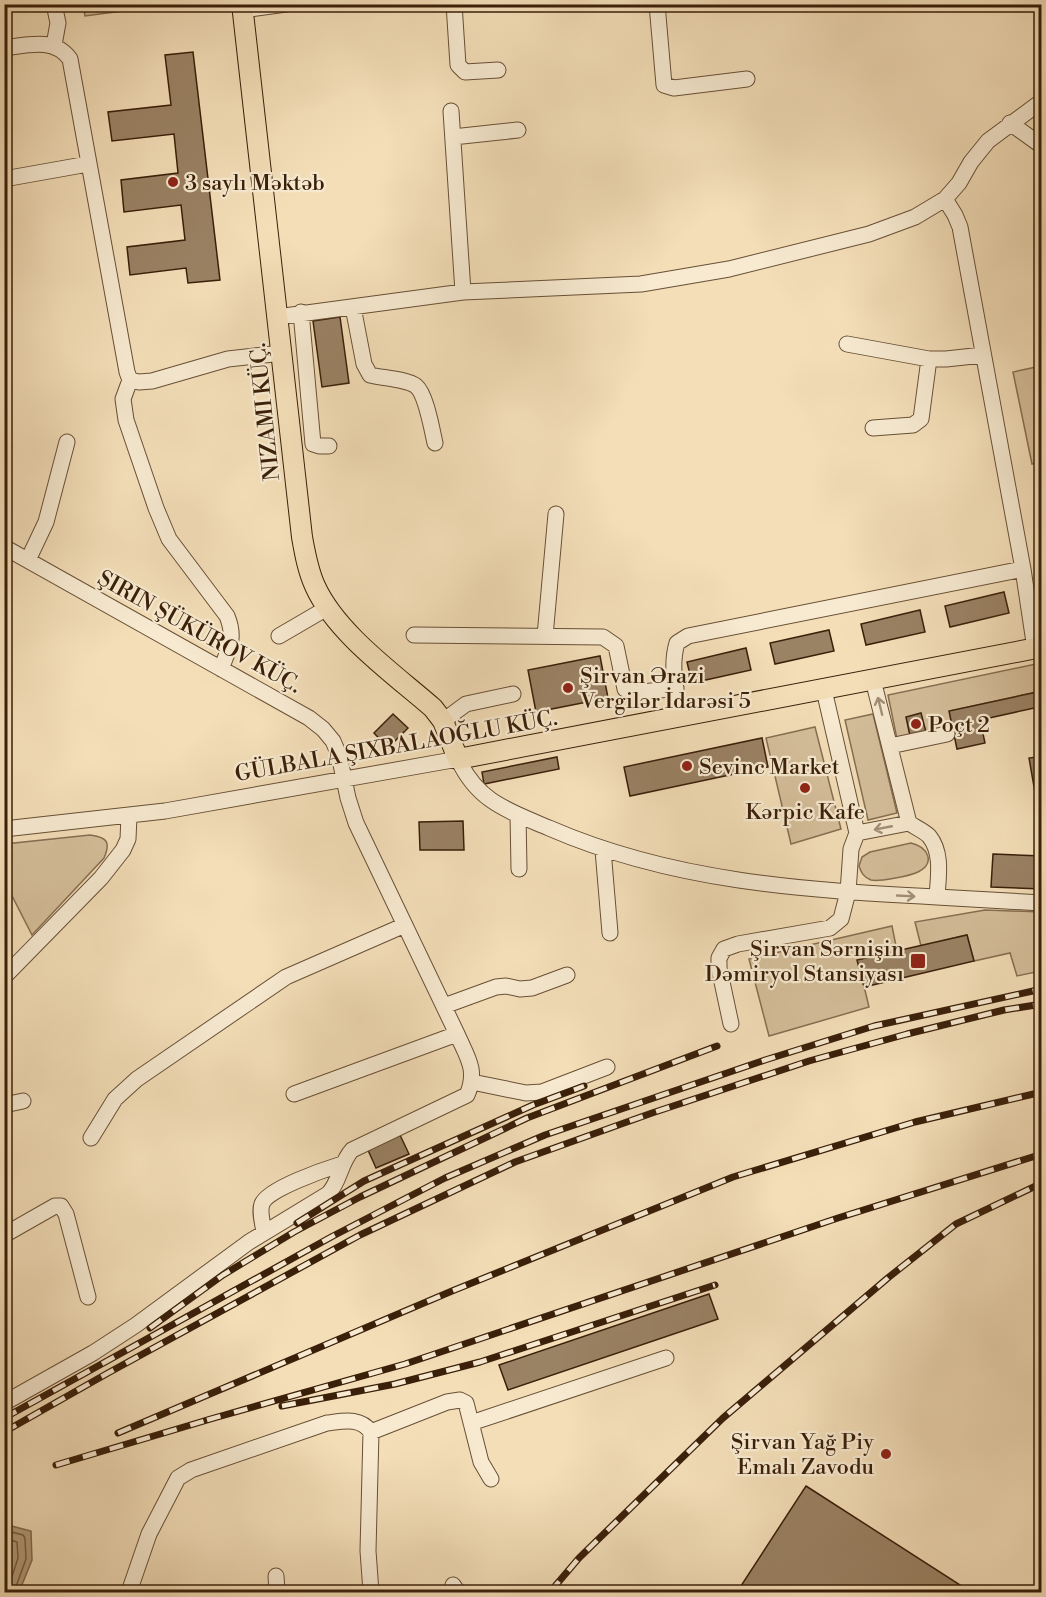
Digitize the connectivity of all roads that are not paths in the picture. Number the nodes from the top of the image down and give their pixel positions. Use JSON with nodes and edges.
{"nodes":[{"id":1,"x":54,"y":4,"type":"edge"},
{"id":2,"x":286,"y":4,"type":"edge"},
{"id":3,"x":454,"y":4,"type":"edge"},
{"id":4,"x":657,"y":4,"type":"edge"},
{"id":5,"x":242,"y":7,"type":"edge"},
{"id":6,"x":54,"y":45,"type":"junction"},
{"id":7,"x":4,"y":48,"type":"edge"},
{"id":8,"x":498,"y":70,"type":"dead end"},
{"id":9,"x":747,"y":79,"type":"dead end"},
{"id":10,"x":1041,"y":101,"type":"edge"},
{"id":11,"x":451,"y":111,"type":"dead end"},
{"id":12,"x":1010,"y":123,"type":"junction"},
{"id":13,"x":518,"y":130,"type":"dead end"},
{"id":14,"x":453,"y":137,"type":"junction"},
{"id":15,"x":1041,"y":146,"type":"edge"},
{"id":16,"x":88,"y":164,"type":"junction"},
{"id":17,"x":4,"y":179,"type":"edge"},
{"id":18,"x":945,"y":199,"type":"junction"},
{"id":19,"x":463,"y":292,"type":"junction"},
{"id":20,"x":353,"y":307,"type":"junction"},
{"id":21,"x":301,"y":312,"type":"junction"},
{"id":22,"x":277,"y":317,"type":"junction"},
{"id":23,"x":847,"y":344,"type":"dead end"},
{"id":24,"x":282,"y":353,"type":"junction"},
{"id":25,"x":983,"y":355,"type":"junction"},
{"id":26,"x":929,"y":358,"type":"junction"},
{"id":27,"x":130,"y":380,"type":"junction"},
{"id":28,"x":873,"y":428,"type":"dead end"},
{"id":29,"x":67,"y":442,"type":"dead end"},
{"id":30,"x":435,"y":443,"type":"dead end"},
{"id":31,"x":329,"y":446,"type":"dead end"},
{"id":32,"x":556,"y":514,"type":"dead end"},
{"id":33,"x":7,"y":551,"type":"edge"},
{"id":34,"x":28,"y":560,"type":"junction"},
{"id":35,"x":1023,"y":569,"type":"junction"},
{"id":36,"x":327,"y":608,"type":"junction"},
{"id":37,"x":414,"y":635,"type":"dead end"},
{"id":38,"x":279,"y":636,"type":"dead end"},
{"id":39,"x":545,"y":636,"type":"junction"},
{"id":40,"x":1038,"y":648,"type":"edge"},
{"id":41,"x":220,"y":669,"type":"junction"},
{"id":42,"x":873,"y":680,"type":"junction"},
{"id":43,"x":676,"y":688,"type":"junction"},
{"id":44,"x":824,"y":690,"type":"junction"},
{"id":45,"x":513,"y":694,"type":"dead end"},
{"id":46,"x":681,"y":716,"type":"junction"},
{"id":47,"x":443,"y":721,"type":"junction"},
{"id":48,"x":947,"y":734,"type":"dead end"},
{"id":49,"x":890,"y":746,"type":"junction"},
{"id":50,"x":458,"y":759,"type":"junction"},
{"id":51,"x":345,"y":779,"type":"junction"},
{"id":52,"x":518,"y":815,"type":"junction"},
{"id":53,"x":129,"y":816,"type":"junction"},
{"id":54,"x":909,"y":823,"type":"junction"},
{"id":55,"x":4,"y":829,"type":"edge"},
{"id":56,"x":857,"y":833,"type":"junction"},
{"id":57,"x":603,"y":850,"type":"junction"},
{"id":58,"x":519,"y":869,"type":"dead end"},
{"id":59,"x":848,"y":892,"type":"junction"},
{"id":60,"x":936,"y":897,"type":"junction"},
{"id":61,"x":1041,"y":903,"type":"edge"},
{"id":62,"x":405,"y":926,"type":"junction"},
{"id":63,"x":610,"y":933,"type":"dead end"},
{"id":64,"x":567,"y":975,"type":"dead end"},
{"id":65,"x":4,"y":977,"type":"edge"},
{"id":66,"x":444,"y":1006,"type":"junction"},
{"id":67,"x":731,"y":1024,"type":"dead end"},
{"id":68,"x":457,"y":1034,"type":"junction"},
{"id":69,"x":607,"y":1067,"type":"dead end"},
{"id":70,"x":472,"y":1082,"type":"junction"},
{"id":71,"x":294,"y":1094,"type":"dead end"},
{"id":72,"x":23,"y":1101,"type":"dead end"},
{"id":73,"x":4,"y":1105,"type":"edge"},
{"id":74,"x":91,"y":1138,"type":"dead end"},
{"id":75,"x":342,"y":1164,"type":"junction"},
{"id":76,"x":264,"y":1232,"type":"junction"},
{"id":77,"x":4,"y":1235,"type":"edge"},
{"id":78,"x":88,"y":1297,"type":"dead end"},
{"id":79,"x":666,"y":1358,"type":"dead end"},
{"id":80,"x":4,"y":1403,"type":"edge"},
{"id":81,"x":471,"y":1423,"type":"junction"},
{"id":82,"x":370,"y":1432,"type":"junction"},
{"id":83,"x":490,"y":1479,"type":"dead end"},
{"id":84,"x":276,"y":1576,"type":"dead end"},
{"id":85,"x":129,"y":1593,"type":"edge"},
{"id":86,"x":277,"y":1593,"type":"edge"},
{"id":87,"x":371,"y":1593,"type":"edge"}],
"edges":[{"from":1,"to":6,"type":"street"},
{"from":2,"to":5,"type":"street"},
{"from":3,"to":8,"type":"street"},
{"from":4,"to":9,"type":"street"},
{"from":5,"to":22,"type":"main road","name":"NIZAMI KÜÇ."},
{"from":6,"to":7,"type":"street"},
{"from":6,"to":16,"type":"street"},
{"from":10,"to":12,"type":"street"},
{"from":11,"to":14,"type":"street"},
{"from":12,"to":15,"type":"street"},
{"from":12,"to":18,"type":"street"},
{"from":13,"to":14,"type":"street"},
{"from":14,"to":19,"type":"street"},
{"from":16,"to":17,"type":"street"},
{"from":16,"to":27,"type":"street"},
{"from":18,"to":19,"type":"street"},
{"from":18,"to":25,"type":"street"},
{"from":19,"to":20,"type":"street"},
{"from":20,"to":21,"type":"street"},
{"from":20,"to":30,"type":"street"},
{"from":21,"to":22,"type":"street"},
{"from":21,"to":31,"type":"street"},
{"from":22,"to":24,"type":"main road","name":"NIZAMI KÜÇ."},
{"from":23,"to":26,"type":"street"},
{"from":24,"to":27,"type":"street"},
{"from":24,"to":36,"type":"main road","name":"NIZAMI KÜÇ."},
{"from":25,"to":26,"type":"street"},
{"from":25,"to":35,"type":"street"},
{"from":26,"to":28,"type":"street"},
{"from":27,"to":41,"type":"street"},
{"from":29,"to":34,"type":"street"},
{"from":32,"to":39,"type":"street"},
{"from":33,"to":34,"type":"street","name":"ŞIRIN ŞÜKÜROV KÜÇ."},
{"from":34,"to":41,"type":"street","name":"ŞIRIN ŞÜKÜROV KÜÇ."},
{"from":35,"to":40,"type":"street"},
{"from":35,"to":43,"type":"street"},
{"from":36,"to":38,"type":"street"},
{"from":36,"to":47,"type":"main road","name":"NIZAMI KÜÇ."},
{"from":37,"to":39,"type":"street"},
{"from":39,"to":43,"type":"street"},
{"from":40,"to":42,"type":"main road"},
{"from":41,"to":51,"type":"street","name":"ŞIRIN ŞÜKÜROV KÜÇ."},
{"from":42,"to":44,"type":"main road"},
{"from":49,"to":42,"type":"street","one_way":true},
{"from":43,"to":46,"type":"street"},
{"from":44,"to":46,"type":"main road"},
{"from":44,"to":56,"type":"street"},
{"from":45,"to":47,"type":"street"},
{"from":46,"to":50,"type":"main road"},
{"from":47,"to":50,"type":"main road","name":"NIZAMI KÜÇ."},
{"from":48,"to":49,"type":"street"},
{"from":49,"to":54,"type":"street"},
{"from":50,"to":51,"type":"street"},
{"from":50,"to":52,"type":"street"},
{"from":51,"to":53,"type":"street"},
{"from":51,"to":62,"type":"street","name":"ŞIRIN ŞÜKÜROV KÜÇ."},
{"from":52,"to":57,"type":"street"},
{"from":52,"to":58,"type":"street"},
{"from":53,"to":55,"type":"street"},
{"from":53,"to":65,"type":"street"},
{"from":54,"to":56,"type":"street","one_way":true},
{"from":54,"to":60,"type":"street"},
{"from":56,"to":59,"type":"street"},
{"from":57,"to":59,"type":"street"},
{"from":57,"to":63,"type":"street"},
{"from":59,"to":60,"type":"street","one_way":true},
{"from":59,"to":67,"type":"street"},
{"from":60,"to":61,"type":"street"},
{"from":62,"to":66,"type":"street","name":"ŞIRIN ŞÜKÜROV KÜÇ."},
{"from":62,"to":74,"type":"street"},
{"from":64,"to":66,"type":"street"},
{"from":66,"to":68,"type":"street","name":"ŞIRIN ŞÜKÜROV KÜÇ."},
{"from":68,"to":70,"type":"street","name":"ŞIRIN ŞÜKÜROV KÜÇ."},
{"from":68,"to":71,"type":"street"},
{"from":69,"to":70,"type":"street"},
{"from":70,"to":75,"type":"street"},
{"from":72,"to":73,"type":"street"},
{"from":75,"to":76,"type":"street"},
{"from":75,"to":76,"type":"street"},
{"from":76,"to":80,"type":"street"},
{"from":77,"to":78,"type":"street"},
{"from":79,"to":81,"type":"street"},
{"from":81,"to":82,"type":"street"},
{"from":81,"to":83,"type":"street"},
{"from":82,"to":85,"type":"street"},
{"from":82,"to":87,"type":"street"},
{"from":84,"to":86,"type":"street"}]}
